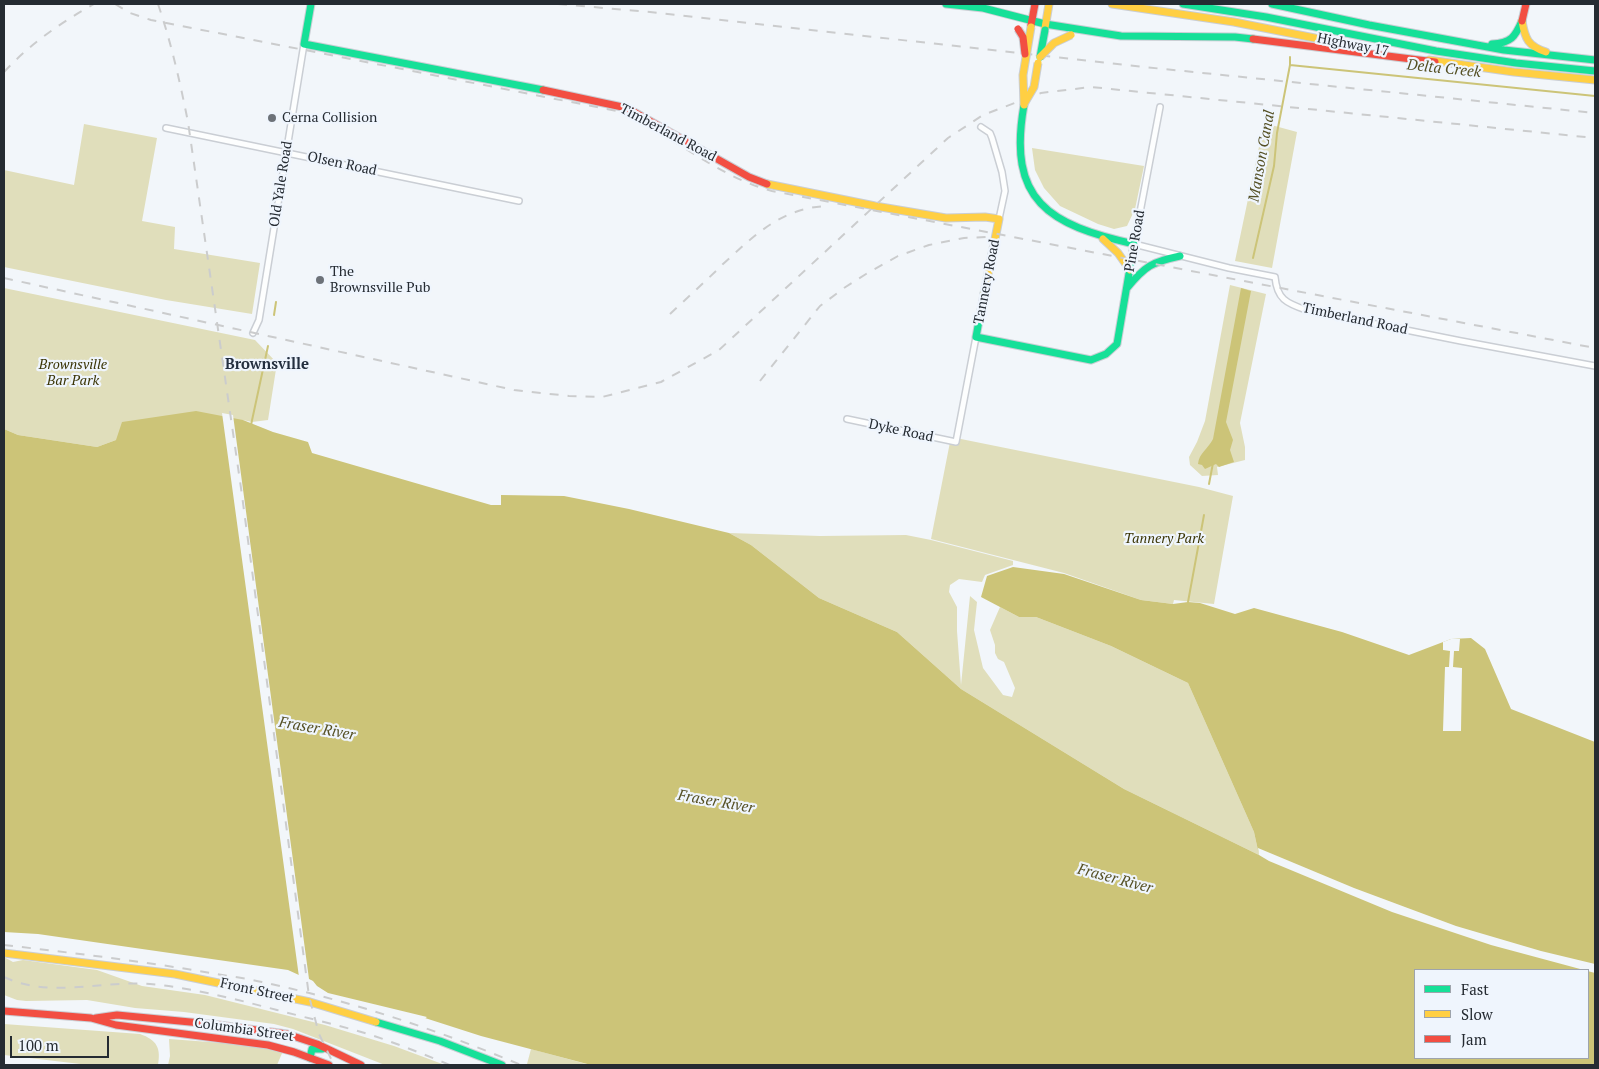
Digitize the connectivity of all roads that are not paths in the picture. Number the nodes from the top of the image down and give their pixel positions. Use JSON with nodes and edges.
{"nodes":[{"id":1,"x":311,"y":4,"type":"edge"},
{"id":2,"x":946,"y":4,"type":"edge"},
{"id":3,"x":1035,"y":4,"type":"edge"},
{"id":4,"x":1112,"y":4,"type":"edge"},
{"id":5,"x":1183,"y":4,"type":"edge"},
{"id":6,"x":1272,"y":4,"type":"edge"},
{"id":7,"x":1526,"y":4,"type":"edge"},
{"id":8,"x":1049,"y":5,"type":"edge"},
{"id":9,"x":983,"y":8,"type":"junction"},
{"id":10,"x":1522,"y":21,"type":"junction"},
{"id":11,"x":1031,"y":23,"type":"junction"},
{"id":12,"x":1045,"y":27,"type":"junction"},
{"id":13,"x":1086,"y":31,"type":"junction"},
{"id":14,"x":304,"y":44,"type":"junction"},
{"id":15,"x":1474,"y":44,"type":"junction"},
{"id":16,"x":1025,"y":54,"type":"junction"},
{"id":17,"x":1559,"y":55,"type":"junction"},
{"id":18,"x":1040,"y":57,"type":"junction"},
{"id":19,"x":1595,"y":60,"type":"edge"},
{"id":20,"x":1435,"y":62,"type":"junction"},
{"id":21,"x":1595,"y":71,"type":"edge"},
{"id":22,"x":1595,"y":80,"type":"edge"},
{"id":23,"x":1024,"y":105,"type":"junction"},
{"id":24,"x":1160,"y":107,"type":"dead end"},
{"id":25,"x":981,"y":127,"type":"dead end"},
{"id":26,"x":166,"y":128,"type":"dead end"},
{"id":27,"x":287,"y":152,"type":"junction"},
{"id":28,"x":519,"y":201,"type":"dead end"},
{"id":29,"x":999,"y":219,"type":"junction"},
{"id":30,"x":1100,"y":237,"type":"junction"},
{"id":31,"x":1134,"y":244,"type":"junction"},
{"id":32,"x":1180,"y":256,"type":"junction"},
{"id":33,"x":1130,"y":270,"type":"junction"},
{"id":34,"x":1127,"y":289,"type":"junction"},
{"id":35,"x":253,"y":333,"type":"dead end"},
{"id":36,"x":976,"y":337,"type":"junction"},
{"id":37,"x":1595,"y":366,"type":"edge"},
{"id":38,"x":846,"y":419,"type":"dead end"},
{"id":39,"x":956,"y":442,"type":"joint"},
{"id":40,"x":4,"y":953,"type":"edge"},
{"id":41,"x":4,"y":1011,"type":"edge"},
{"id":42,"x":91,"y":1018,"type":"junction"},
{"id":43,"x":330,"y":1050,"type":"junction"},
{"id":44,"x":310,"y":1058,"type":"junction"},
{"id":45,"x":329,"y":1065,"type":"edge"},
{"id":46,"x":362,"y":1065,"type":"edge"},
{"id":47,"x":502,"y":1065,"type":"edge"}],
"edges":[{"from":1,"to":14,"type":"main road","name":"Old Yale Road"},
{"from":2,"to":9,"type":"main road"},
{"from":3,"to":11,"type":"main road"},
{"from":4,"to":20,"type":"main road","name":"Highway 17"},
{"from":5,"to":21,"type":"main road","name":"Highway 17"},
{"from":6,"to":15,"type":"main road"},
{"from":7,"to":10,"type":"main road"},
{"from":8,"to":12,"type":"main road"},
{"from":9,"to":11,"type":"main road"},
{"from":9,"to":16,"type":"main road","bridge":true},
{"from":10,"to":15,"type":"main road"},
{"from":10,"to":17,"type":"main road"},
{"from":11,"to":12,"type":"main road"},
{"from":11,"to":16,"type":"main road","bridge":true},
{"from":12,"to":13,"type":"main road"},
{"from":12,"to":18,"type":"main road","bridge":true},
{"from":13,"to":18,"type":"main road","bridge":true},
{"from":13,"to":20,"type":"main road"},
{"from":14,"to":27,"type":"street","name":"Old Yale Road"},
{"from":14,"to":29,"type":"main road","name":"Timberland Road"},
{"from":15,"to":17,"type":"main road"},
{"from":16,"to":23,"type":"main road","bridge":true},
{"from":17,"to":19,"type":"main road"},
{"from":18,"to":23,"type":"main road","bridge":true},
{"from":20,"to":22,"type":"main road","name":"Highway 17"},
{"from":23,"to":30,"type":"main road"},
{"from":24,"to":31,"type":"street","name":"Pine Road"},
{"from":25,"to":29,"type":"street","name":"Tannery Road"},
{"from":26,"to":27,"type":"street","name":"Olsen Road"},
{"from":27,"to":28,"type":"street","name":"Olsen Road"},
{"from":27,"to":35,"type":"street","name":"Old Yale Road"},
{"from":29,"to":36,"type":"main road","name":"Tannery Road"},
{"from":30,"to":31,"type":"main road"},
{"from":30,"to":33,"type":"main road"},
{"from":31,"to":32,"type":"street","name":"Timberland Road"},
{"from":31,"to":33,"type":"main road","name":"Pine Road"},
{"from":32,"to":34,"type":"main road"},
{"from":32,"to":37,"type":"street","name":"Timberland Road"},
{"from":33,"to":34,"type":"main road","name":"Pine Road"},
{"from":34,"to":36,"type":"main road","name":"Pine Road"},
{"from":36,"to":39,"type":"street","name":"Tannery Road"},
{"from":38,"to":39,"type":"street","name":"Dyke Road"},
{"from":40,"to":47,"type":"main road","name":"Front Street"},
{"from":41,"to":42,"type":"main road","name":"Columbia Street"},
{"from":42,"to":43,"type":"main road","name":"Columbia Street"},
{"from":42,"to":44,"type":"main road","name":"Columbia Street"},
{"from":43,"to":44,"type":"main road"},
{"from":43,"to":46,"type":"main road","name":"Columbia Street"},
{"from":44,"to":45,"type":"main road","name":"Columbia Street"}]}
